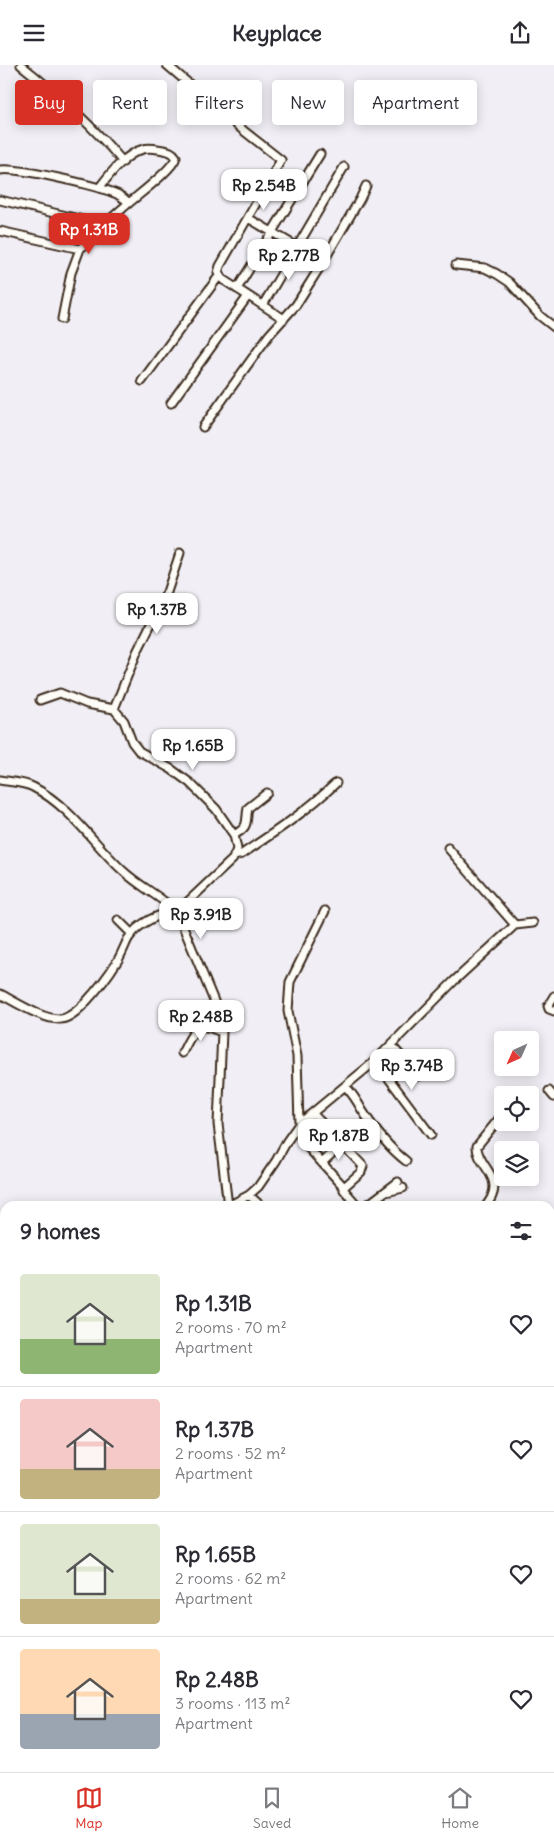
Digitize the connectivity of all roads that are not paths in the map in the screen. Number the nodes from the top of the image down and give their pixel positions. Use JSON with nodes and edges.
{"nodes":[{"id":1,"x":21,"y":65,"type":"edge"},
{"id":2,"x":167,"y":65,"type":"edge"},
{"id":3,"x":320,"y":154,"type":"dead end"},
{"id":4,"x":123,"y":162,"type":"junction"},
{"id":5,"x":344,"y":167,"type":"dead end"},
{"id":6,"x":0,"y":170,"type":"edge"},
{"id":7,"x":366,"y":186,"type":"dead end"},
{"id":8,"x":99,"y":188,"type":"junction"},
{"id":9,"x":0,"y":200,"type":"edge"},
{"id":10,"x":129,"y":203,"type":"junction"},
{"id":11,"x":248,"y":217,"type":"junction"},
{"id":12,"x":104,"y":225,"type":"junction"},
{"id":13,"x":0,"y":231,"type":"edge"},
{"id":14,"x":272,"y":232,"type":"junction"},
{"id":15,"x":296,"y":247,"type":"junction"},
{"id":16,"x":80,"y":249,"type":"junction"},
{"id":17,"x":323,"y":262,"type":"junction"},
{"id":18,"x":456,"y":265,"type":"dead end"},
{"id":19,"x":219,"y":275,"type":"junction"},
{"id":20,"x":237,"y":289,"type":"junction"},
{"id":21,"x":248,"y":296,"type":"junction"},
{"id":22,"x":263,"y":305,"type":"junction"},
{"id":23,"x":62,"y":319,"type":"dead end"},
{"id":24,"x":284,"y":319,"type":"junction"},
{"id":25,"x":554,"y":327,"type":"edge"},
{"id":26,"x":142,"y":381,"type":"dead end"},
{"id":27,"x":171,"y":403,"type":"dead end"},
{"id":28,"x":203,"y":427,"type":"dead end"},
{"id":29,"x":180,"y":553,"type":"dead end"},
{"id":30,"x":40,"y":700,"type":"dead end"},
{"id":31,"x":114,"y":709,"type":"junction"},
{"id":32,"x":0,"y":780,"type":"edge"},
{"id":33,"x":336,"y":783,"type":"dead end"},
{"id":34,"x":268,"y":793,"type":"dead end"},
{"id":35,"x":234,"y":835,"type":"junction"},
{"id":36,"x":448,"y":847,"type":"dead end"},
{"id":37,"x":234,"y":856,"type":"junction"},
{"id":38,"x":325,"y":911,"type":"dead end"},
{"id":39,"x":177,"y":912,"type":"junction"},
{"id":40,"x":118,"y":920,"type":"dead end"},
{"id":41,"x":533,"y":923,"type":"dead end"},
{"id":42,"x":515,"y":925,"type":"junction"},
{"id":43,"x":132,"y":935,"type":"junction"},
{"id":44,"x":0,"y":994,"type":"edge"},
{"id":45,"x":554,"y":996,"type":"edge"},
{"id":46,"x":554,"y":1011,"type":"edge"},
{"id":47,"x":222,"y":1032,"type":"junction"},
{"id":48,"x":391,"y":1045,"type":"junction"},
{"id":49,"x":182,"y":1053,"type":"dead end"},
{"id":50,"x":374,"y":1062,"type":"junction"},
{"id":51,"x":419,"y":1077,"type":"dead end"},
{"id":52,"x":346,"y":1087,"type":"junction"},
{"id":53,"x":549,"y":1091,"type":"dead end"},
{"id":54,"x":554,"y":1097,"type":"edge"},
{"id":55,"x":313,"y":1114,"type":"junction"},
{"id":56,"x":320,"y":1121,"type":"junction"},
{"id":57,"x":299,"y":1124,"type":"junction"},
{"id":58,"x":494,"y":1125,"type":"edge"},
{"id":59,"x":431,"y":1135,"type":"dead end"},
{"id":60,"x":342,"y":1144,"type":"junction"},
{"id":61,"x":406,"y":1161,"type":"dead end"},
{"id":62,"x":322,"y":1163,"type":"junction"},
{"id":63,"x":401,"y":1185,"type":"dead end"},
{"id":64,"x":344,"y":1187,"type":"junction"},
{"id":65,"x":249,"y":1195,"type":"junction"},
{"id":66,"x":227,"y":1201,"type":"edge"},
{"id":67,"x":238,"y":1201,"type":"edge"},
{"id":68,"x":256,"y":1201,"type":"edge"},
{"id":69,"x":354,"y":1201,"type":"edge"},
{"id":70,"x":372,"y":1201,"type":"edge"},
{"id":71,"x":489,"y":1201,"type":"edge"}],
"edges":[{"from":1,"to":4,"type":"street"},
{"from":2,"to":11,"type":"street"},
{"from":3,"to":14,"type":"street"},
{"from":4,"to":8,"type":"street"},
{"from":4,"to":10,"type":"street"},
{"from":5,"to":15,"type":"street"},
{"from":6,"to":8,"type":"street"},
{"from":7,"to":17,"type":"street"},
{"from":8,"to":10,"type":"street"},
{"from":9,"to":12,"type":"street"},
{"from":10,"to":12,"type":"street"},
{"from":11,"to":14,"type":"street"},
{"from":11,"to":19,"type":"street"},
{"from":12,"to":16,"type":"street"},
{"from":13,"to":16,"type":"street"},
{"from":14,"to":15,"type":"street"},
{"from":14,"to":20,"type":"street"},
{"from":15,"to":17,"type":"street"},
{"from":15,"to":22,"type":"street"},
{"from":16,"to":23,"type":"street"},
{"from":17,"to":24,"type":"street"},
{"from":18,"to":25,"type":"street"},
{"from":19,"to":20,"type":"street"},
{"from":19,"to":26,"type":"street"},
{"from":20,"to":21,"type":"street"},
{"from":21,"to":22,"type":"street"},
{"from":21,"to":27,"type":"street"},
{"from":22,"to":24,"type":"street"},
{"from":24,"to":28,"type":"street"},
{"from":29,"to":31,"type":"street"},
{"from":30,"to":31,"type":"street"},
{"from":31,"to":35,"type":"street"},
{"from":32,"to":39,"type":"street"},
{"from":33,"to":37,"type":"street"},
{"from":34,"to":35,"type":"street"},
{"from":35,"to":37,"type":"street"},
{"from":36,"to":42,"type":"street"},
{"from":37,"to":39,"type":"street"},
{"from":38,"to":57,"type":"street"},
{"from":39,"to":43,"type":"street"},
{"from":39,"to":47,"type":"street"},
{"from":40,"to":43,"type":"street"},
{"from":41,"to":42,"type":"street"},
{"from":42,"to":48,"type":"street"},
{"from":43,"to":44,"type":"street"},
{"from":45,"to":46,"type":"street"},
{"from":47,"to":49,"type":"street"},
{"from":47,"to":66,"type":"street"},
{"from":48,"to":50,"type":"street"},
{"from":48,"to":51,"type":"street"},
{"from":50,"to":52,"type":"street"},
{"from":50,"to":59,"type":"street"},
{"from":52,"to":55,"type":"street"},
{"from":52,"to":61,"type":"street"},
{"from":53,"to":54,"type":"street"},
{"from":55,"to":56,"type":"street"},
{"from":55,"to":57,"type":"street"},
{"from":56,"to":60,"type":"street"},
{"from":56,"to":62,"type":"street"},
{"from":57,"to":65,"type":"street"},
{"from":58,"to":71,"type":"street"},
{"from":60,"to":62,"type":"street"},
{"from":60,"to":64,"type":"street"},
{"from":62,"to":64,"type":"street"},
{"from":63,"to":70,"type":"street"},
{"from":64,"to":69,"type":"street"},
{"from":65,"to":67,"type":"street"},
{"from":65,"to":68,"type":"street"}]}
